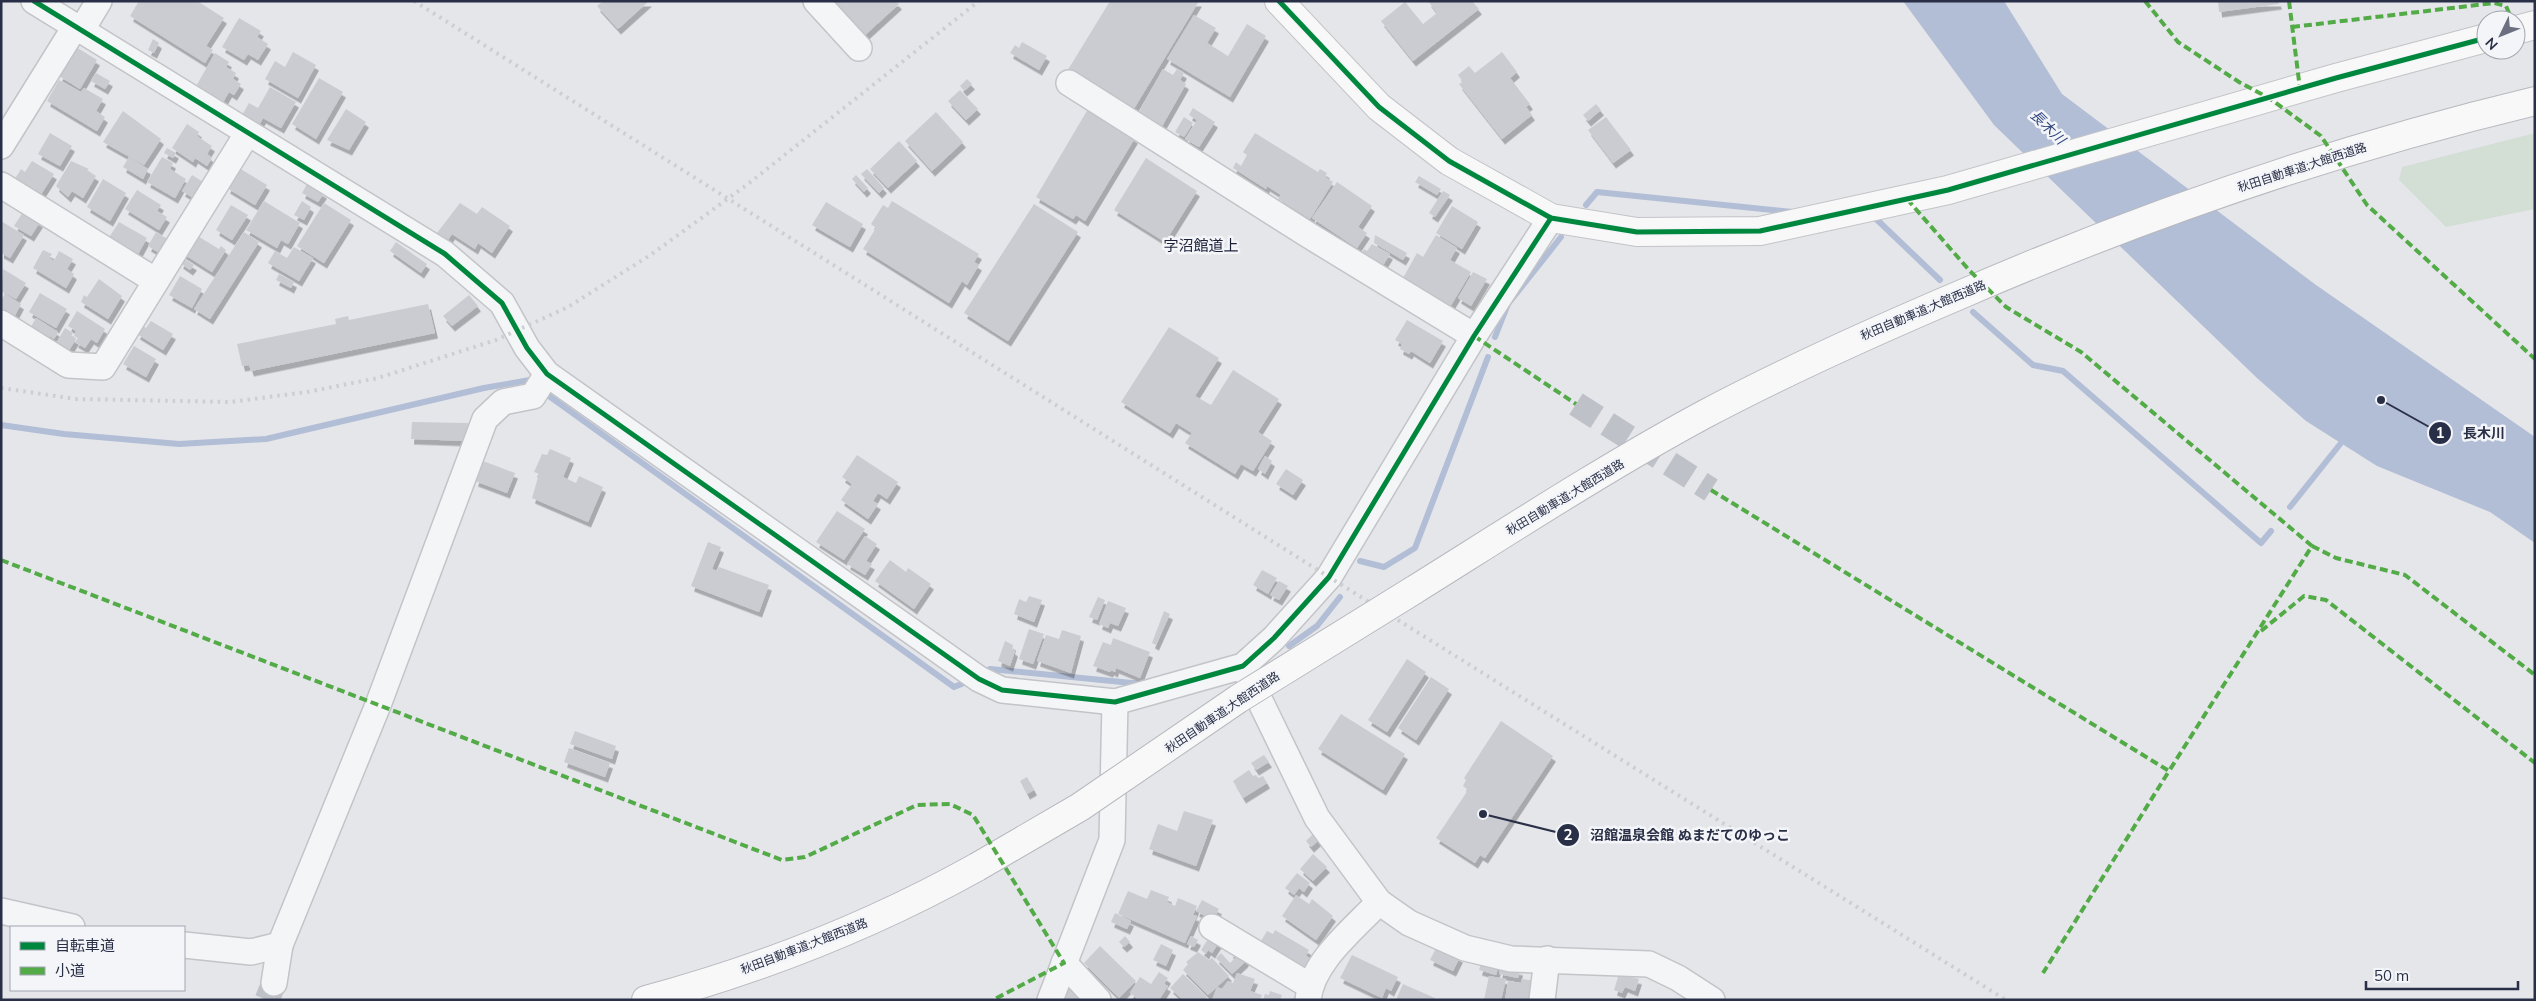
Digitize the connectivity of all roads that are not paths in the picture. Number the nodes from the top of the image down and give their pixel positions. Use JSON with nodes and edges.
{"nodes":[{"id":1,"x":34,"y":1,"type":"edge"},
{"id":2,"x":99,"y":1,"type":"edge"},
{"id":3,"x":816,"y":1,"type":"edge"},
{"id":4,"x":1279,"y":1,"type":"edge"},
{"id":5,"x":78,"y":29,"type":"junction"},
{"id":6,"x":2476,"y":41,"type":"edge"},
{"id":7,"x":859,"y":48,"type":"dead end"},
{"id":8,"x":1069,"y":82,"type":"dead end"},
{"id":9,"x":2535,"y":101,"type":"edge"},
{"id":10,"x":247,"y":134,"type":"junction"},
{"id":11,"x":1,"y":146,"type":"edge"},
{"id":12,"x":1,"y":185,"type":"edge"},
{"id":13,"x":1551,"y":218,"type":"junction"},
{"id":14,"x":156,"y":281,"type":"junction"},
{"id":15,"x":1,"y":323,"type":"edge"},
{"id":16,"x":1474,"y":336,"type":"junction"},
{"id":17,"x":547,"y":374,"type":"junction"},
{"id":18,"x":1243,"y":666,"type":"junction"},
{"id":19,"x":1115,"y":702,"type":"junction"},
{"id":20,"x":1380,"y":902,"type":"junction"},
{"id":21,"x":1,"y":911,"type":"edge"},
{"id":22,"x":68,"y":926,"type":"edge"},
{"id":23,"x":1212,"y":927,"type":"dead end"},
{"id":24,"x":185,"y":945,"type":"edge"},
{"id":25,"x":280,"y":945,"type":"junction"},
{"id":26,"x":1547,"y":959,"type":"junction"},
{"id":27,"x":1064,"y":963,"type":"junction"},
{"id":28,"x":274,"y":983,"type":"tunnel mouth"},
{"id":29,"x":1309,"y":993,"type":"edge"},
{"id":30,"x":646,"y":1000,"type":"edge"},
{"id":31,"x":1050,"y":1000,"type":"edge"},
{"id":32,"x":1098,"y":1000,"type":"edge"},
{"id":33,"x":1542,"y":1000,"type":"edge"},
{"id":34,"x":1712,"y":1000,"type":"edge"}],
"edges":[{"from":1,"to":5,"type":"street"},
{"from":2,"to":5,"type":"street"},
{"from":3,"to":7,"type":"street"},
{"from":4,"to":13,"type":"main road"},
{"from":5,"to":10,"type":"street"},
{"from":5,"to":11,"type":"street"},
{"from":6,"to":13,"type":"main road"},
{"from":8,"to":16,"type":"street"},
{"from":9,"to":30,"type":"main road","name":"秋田自動車道;大館西道路","bridge":true},
{"from":10,"to":14,"type":"street"},
{"from":10,"to":17,"type":"street"},
{"from":12,"to":14,"type":"street"},
{"from":13,"to":16,"type":"street"},
{"from":14,"to":15,"type":"street"},
{"from":16,"to":18,"type":"street"},
{"from":17,"to":19,"type":"street"},
{"from":17,"to":25,"type":"street"},
{"from":18,"to":19,"type":"street"},
{"from":18,"to":20,"type":"street"},
{"from":19,"to":27,"type":"street"},
{"from":20,"to":26,"type":"street"},
{"from":20,"to":29,"type":"street"},
{"from":21,"to":22,"type":"street"},
{"from":23,"to":29,"type":"street"},
{"from":24,"to":25,"type":"street"},
{"from":25,"to":28,"type":"street"},
{"from":26,"to":33,"type":"street"},
{"from":26,"to":34,"type":"street"},
{"from":27,"to":31,"type":"street"},
{"from":27,"to":32,"type":"street"}]}
